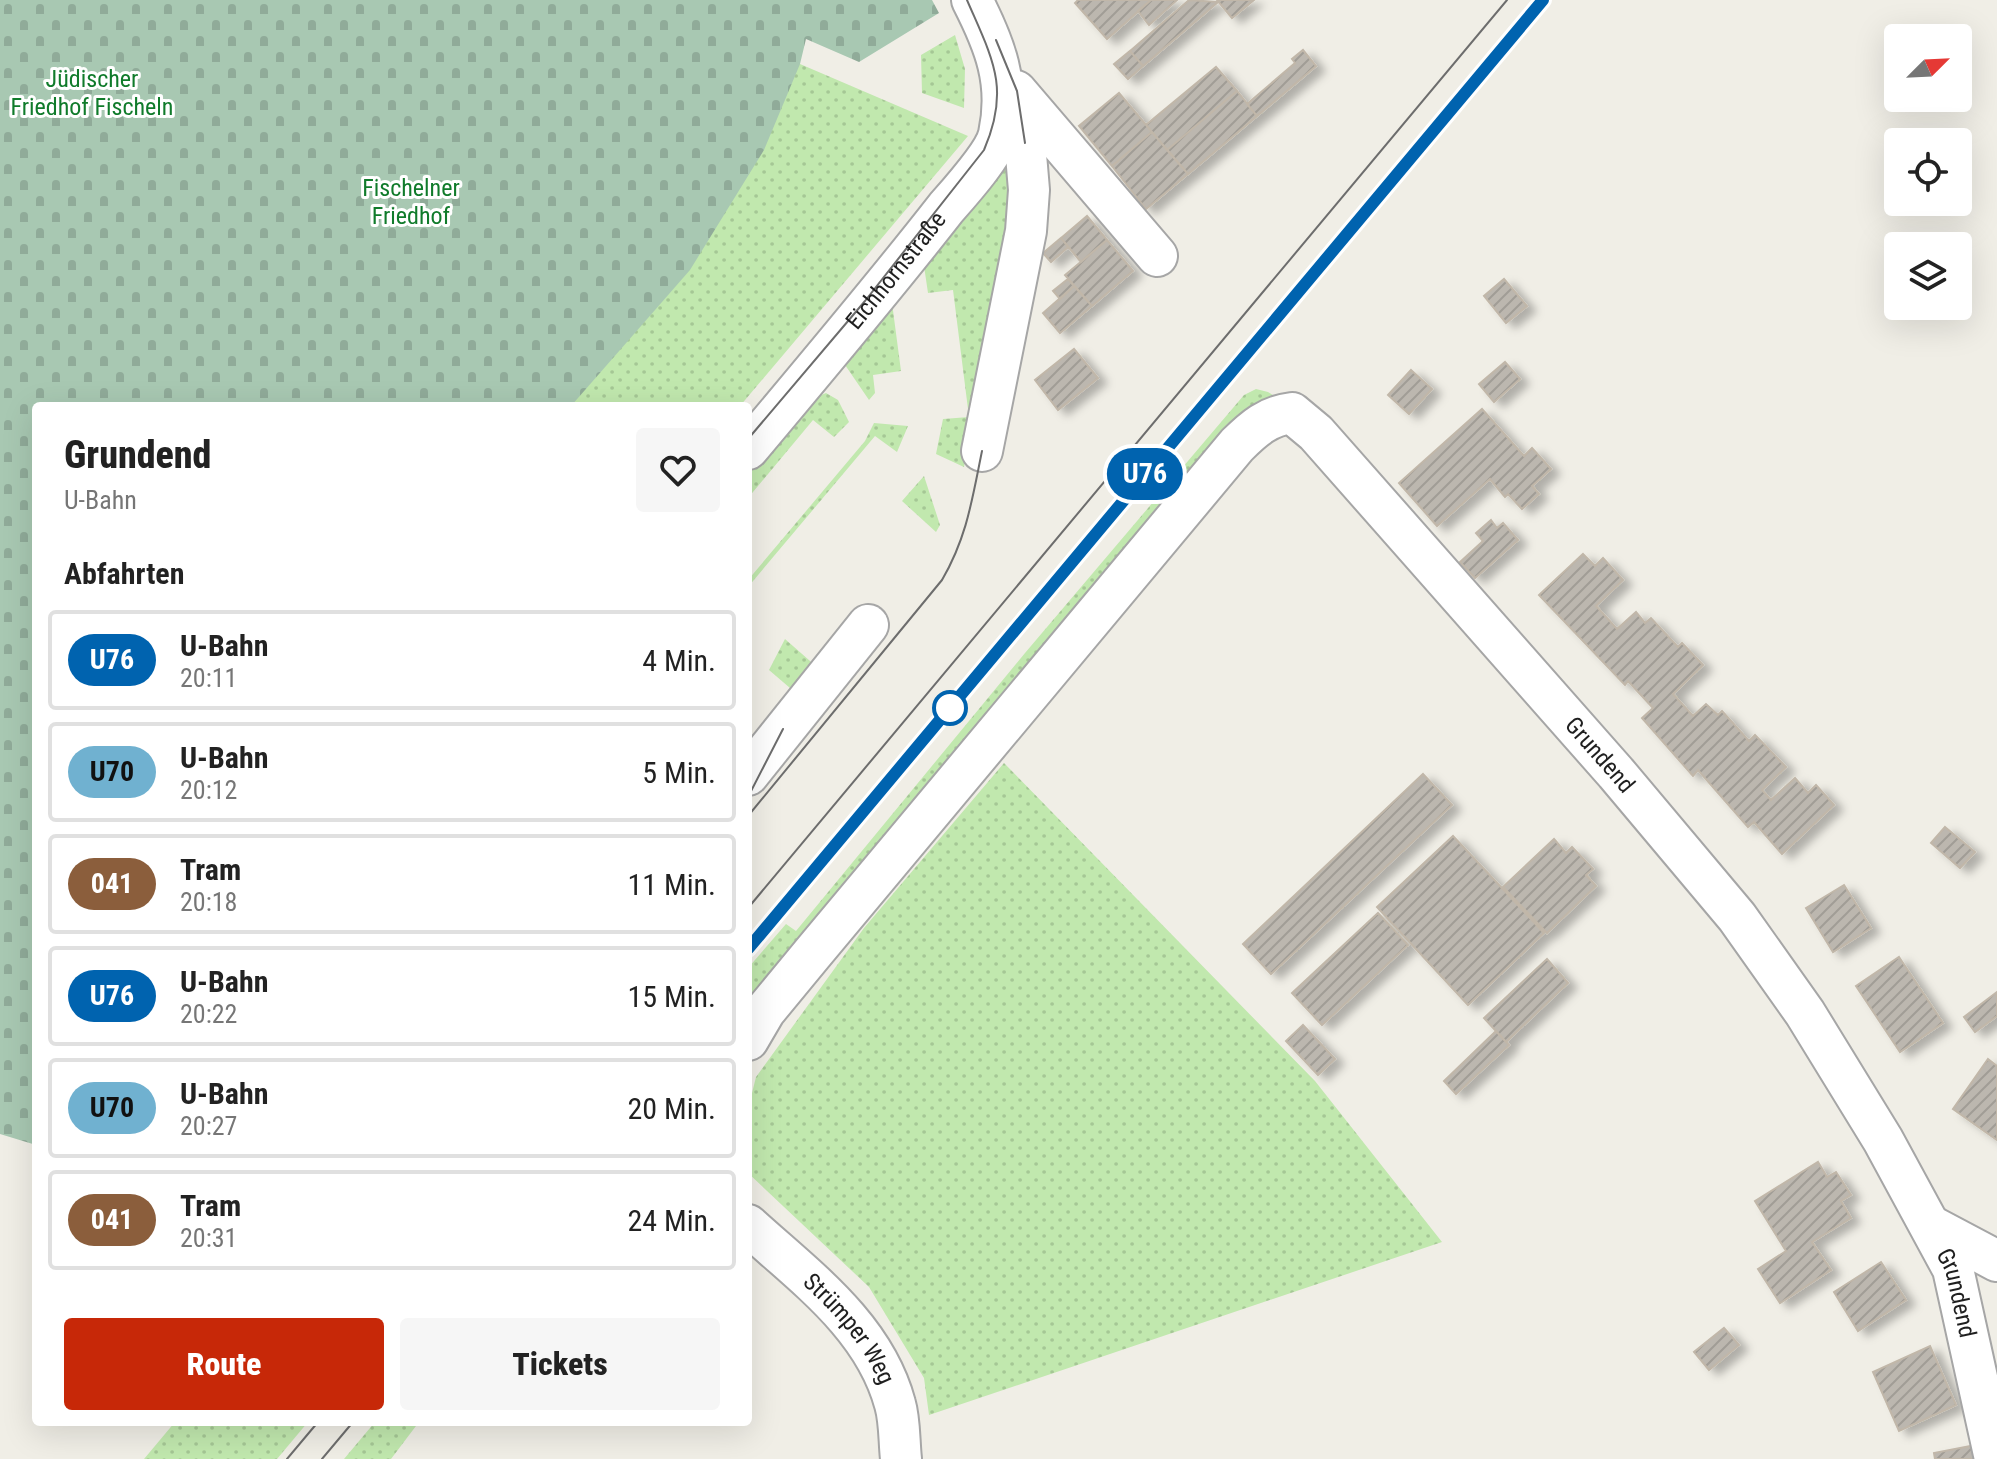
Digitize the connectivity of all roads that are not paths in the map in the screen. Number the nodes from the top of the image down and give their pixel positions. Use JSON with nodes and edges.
{"nodes":[{"id":1,"x":972,"y":0,"type":"edge"},
{"id":2,"x":1003,"y":76,"type":"junction"},
{"id":3,"x":1157,"y":256,"type":"dead end"},
{"id":4,"x":752,"y":444,"type":"edge"},
{"id":5,"x":982,"y":451,"type":"dead end"},
{"id":6,"x":868,"y":625,"type":"dead end"},
{"id":7,"x":752,"y":770,"type":"edge"},
{"id":8,"x":752,"y":1033,"type":"edge"},
{"id":9,"x":1931,"y":1226,"type":"junction"},
{"id":10,"x":752,"y":1229,"type":"edge"},
{"id":11,"x":1997,"y":1261,"type":"edge"},
{"id":12,"x":901,"y":1459,"type":"edge"},
{"id":13,"x":1995,"y":1459,"type":"edge"}],
"edges":[{"from":1,"to":2,"type":"street","name":"Eichhornstraße"},
{"from":2,"to":3,"type":"street","name":"Eichhornstraße"},
{"from":2,"to":4,"type":"street","name":"Eichhornstraße"},
{"from":2,"to":5,"type":"street"},
{"from":6,"to":7,"type":"street"},
{"from":8,"to":9,"type":"street","name":"Grundend"},
{"from":9,"to":11,"type":"street","name":"Grundend"},
{"from":9,"to":13,"type":"street","name":"Grundend"},
{"from":10,"to":12,"type":"street","name":"Strümper Weg"}]}
